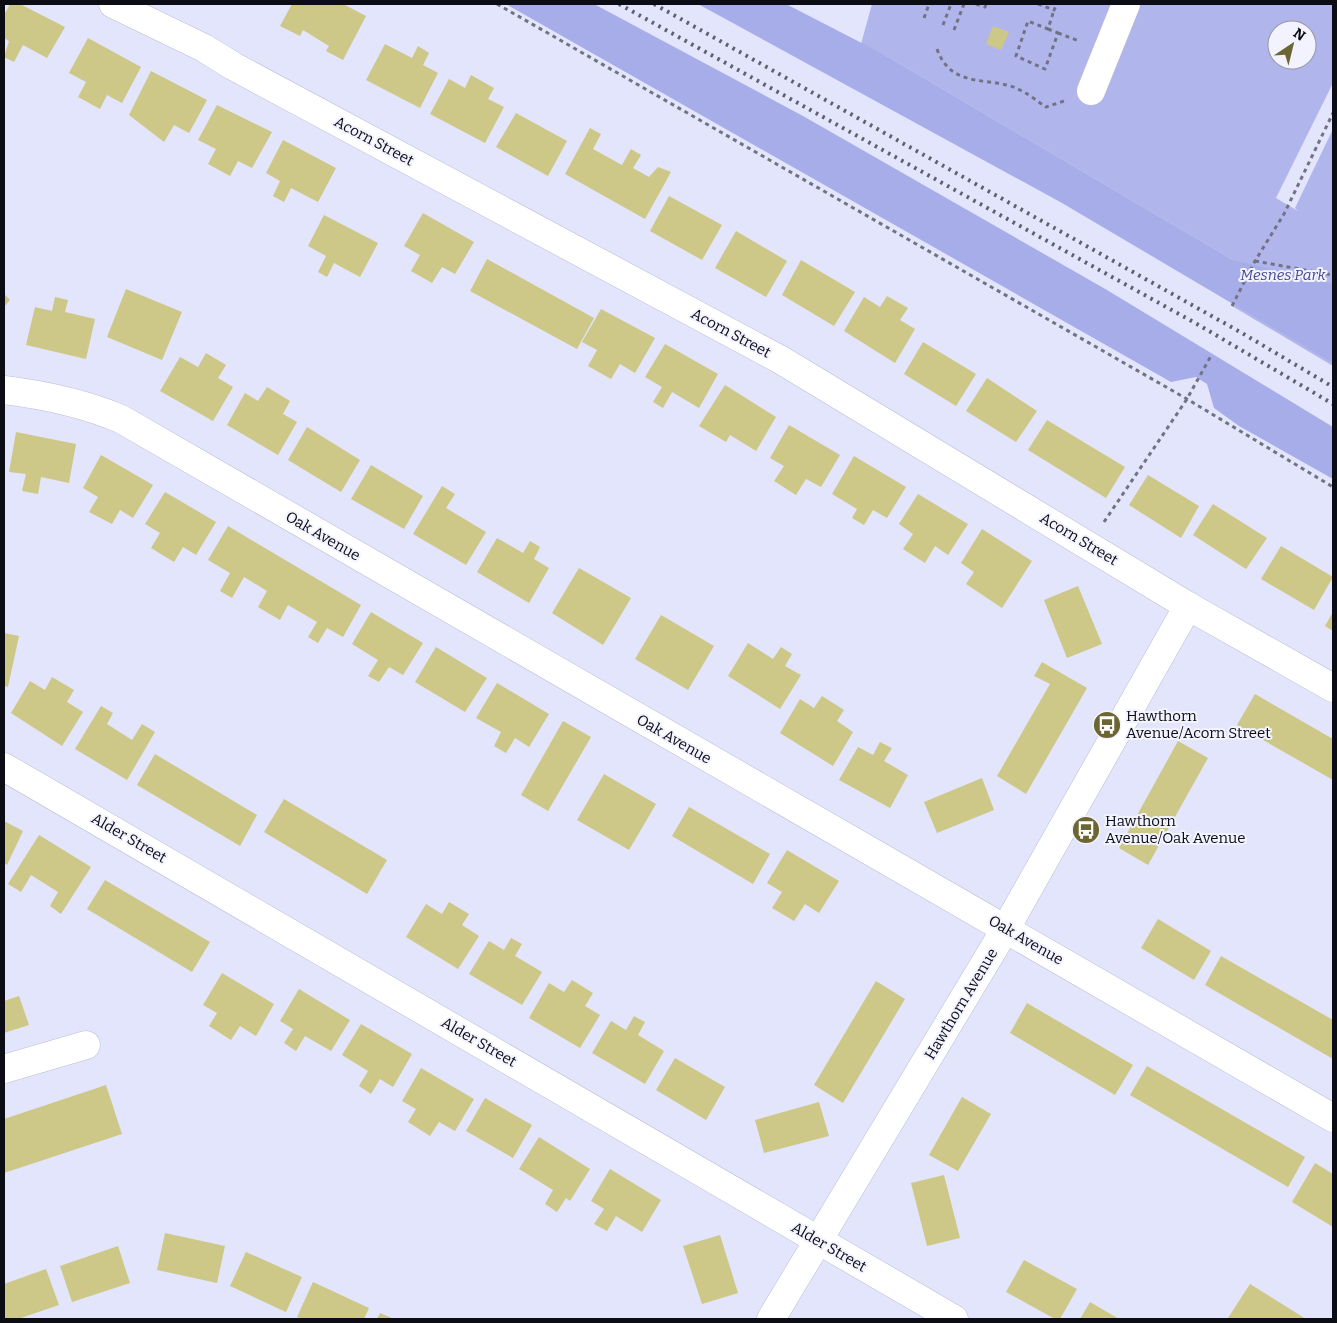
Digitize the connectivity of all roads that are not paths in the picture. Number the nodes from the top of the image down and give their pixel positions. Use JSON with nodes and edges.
{"nodes":[{"id":1,"x":113,"y":4,"type":"edge"},
{"id":2,"x":1126,"y":4,"type":"edge"},
{"id":3,"x":1091,"y":92,"type":"road end"},
{"id":4,"x":4,"y":390,"type":"edge"},
{"id":5,"x":1188,"y":606,"type":"junction"},
{"id":6,"x":1333,"y":688,"type":"edge"},
{"id":7,"x":4,"y":766,"type":"edge"},
{"id":8,"x":1006,"y":928,"type":"junction"},
{"id":9,"x":86,"y":1045,"type":"dead end"},
{"id":10,"x":4,"y":1069,"type":"edge"},
{"id":11,"x":1333,"y":1118,"type":"edge"},
{"id":12,"x":819,"y":1242,"type":"junction"},
{"id":13,"x":771,"y":1319,"type":"edge"},
{"id":14,"x":954,"y":1319,"type":"edge"}],
"edges":[{"from":1,"to":5,"type":"street","name":"Acorn Street"},
{"from":2,"to":3,"type":"street"},
{"from":4,"to":8,"type":"street","name":"Oak Avenue"},
{"from":5,"to":6,"type":"street","name":"Acorn Street"},
{"from":5,"to":8,"type":"street","name":"Hawthorn Avenue"},
{"from":7,"to":12,"type":"street","name":"Alder Street"},
{"from":8,"to":11,"type":"street","name":"Oak Avenue"},
{"from":8,"to":12,"type":"street","name":"Hawthorn Avenue"},
{"from":9,"to":10,"type":"street"},
{"from":12,"to":13,"type":"street","name":"Hawthorn Avenue"},
{"from":12,"to":14,"type":"street","name":"Alder Street"}]}
